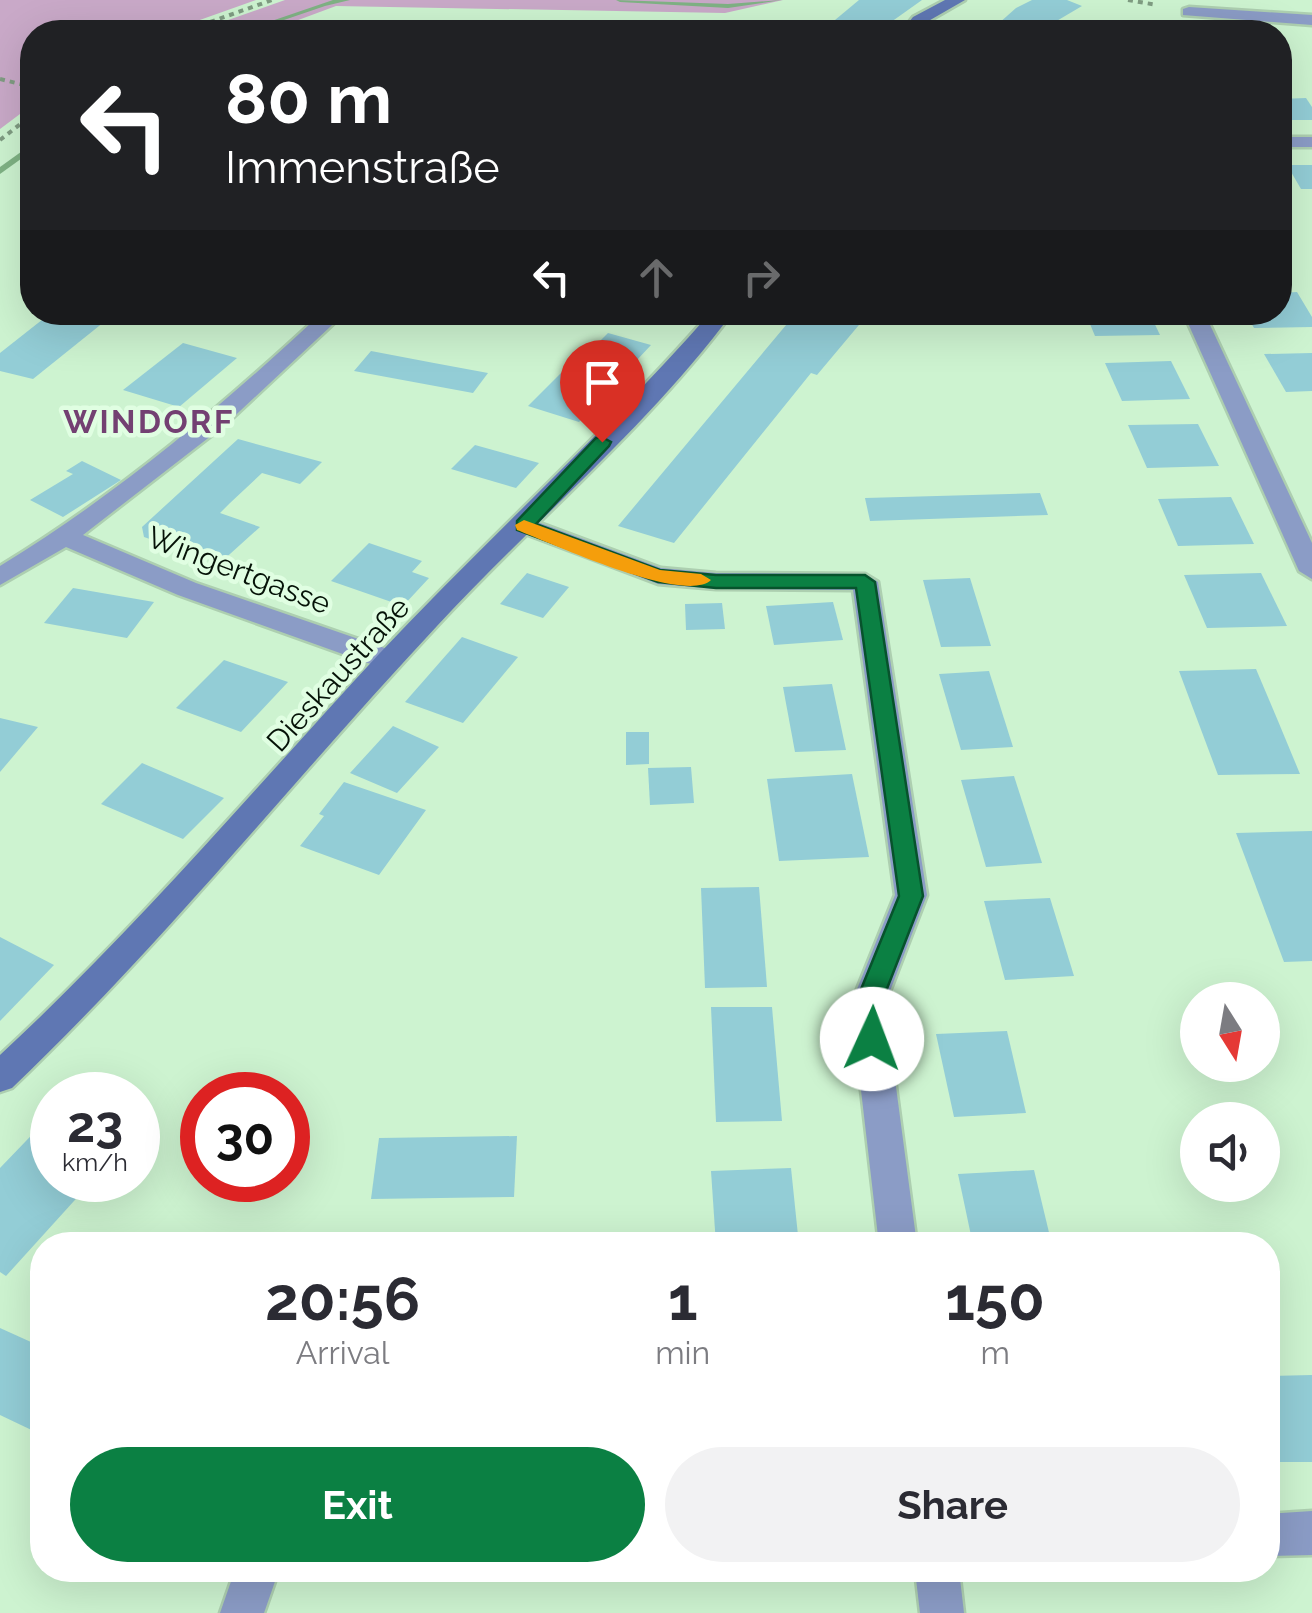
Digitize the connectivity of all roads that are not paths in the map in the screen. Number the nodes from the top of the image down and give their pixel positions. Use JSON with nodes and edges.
{"nodes":[{"id":1,"x":957,"y":0,"type":"edge"},
{"id":2,"x":1189,"y":12,"type":"dead end"},
{"id":3,"x":919,"y":20,"type":"edge"},
{"id":4,"x":1312,"y":20,"type":"edge"},
{"id":5,"x":322,"y":325,"type":"edge"},
{"id":6,"x":711,"y":325,"type":"edge"},
{"id":7,"x":1199,"y":325,"type":"edge"},
{"id":8,"x":524,"y":526,"type":"junction"},
{"id":9,"x":68,"y":538,"type":"junction"},
{"id":10,"x":1312,"y":571,"type":"edge"},
{"id":11,"x":0,"y":576,"type":"edge"},
{"id":12,"x":389,"y":660,"type":"junction"},
{"id":13,"x":0,"y":1077,"type":"edge"},
{"id":14,"x":896,"y":1232,"type":"edge"},
{"id":15,"x":1312,"y":1533,"type":"edge"},
{"id":16,"x":1280,"y":1534,"type":"edge"},
{"id":17,"x":253,"y":1582,"type":"edge"},
{"id":18,"x":938,"y":1582,"type":"edge"},
{"id":19,"x":242,"y":1613,"type":"edge"},
{"id":20,"x":942,"y":1613,"type":"edge"}],
"edges":[{"from":1,"to":3,"type":"main road"},
{"from":2,"to":4,"type":"street"},
{"from":5,"to":9,"type":"street","name":"Wingertgasse"},
{"from":6,"to":8,"type":"main road","name":"Dieskaustraße"},
{"from":7,"to":10,"type":"street"},
{"from":8,"to":12,"type":"main road","name":"Dieskaustraße"},
{"from":8,"to":14,"type":"street"},
{"from":9,"to":11,"type":"street","name":"Wingertgasse"},
{"from":9,"to":12,"type":"street","name":"Wingertgasse"},
{"from":12,"to":13,"type":"main road","name":"Dieskaustraße"},
{"from":15,"to":16,"type":"street"},
{"from":17,"to":19,"type":"street"},
{"from":18,"to":20,"type":"street"}]}
